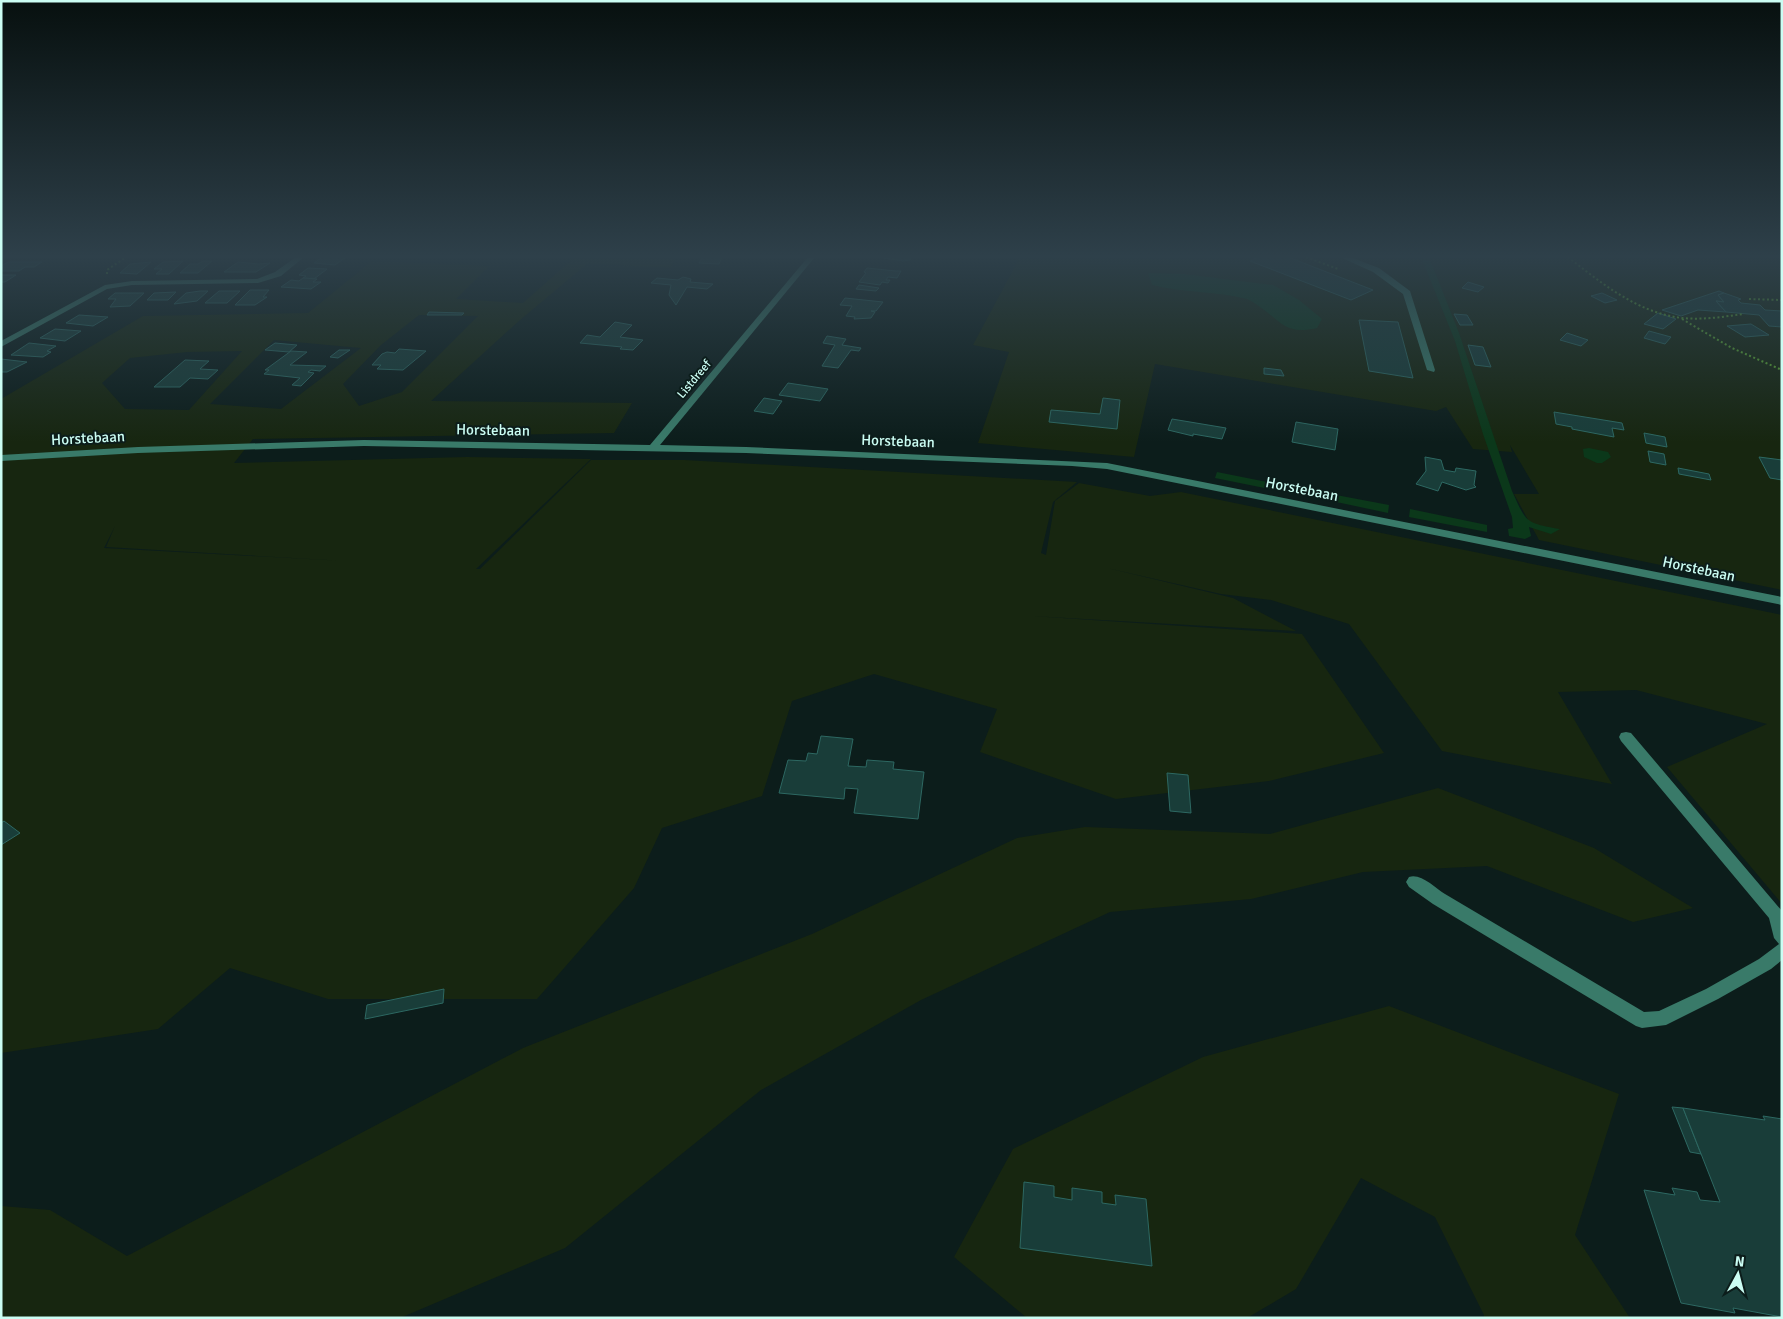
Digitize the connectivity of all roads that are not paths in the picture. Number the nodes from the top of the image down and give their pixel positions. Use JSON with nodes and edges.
{"nodes":[{"id":1,"x":48,"y":319,"type":"edge"},
{"id":2,"x":761,"y":319,"type":"edge"},
{"id":3,"x":1415,"y":319,"type":"edge"},
{"id":4,"x":1,"y":345,"type":"edge"},
{"id":5,"x":1431,"y":370,"type":"dead end"},
{"id":6,"x":653,"y":448,"type":"junction"},
{"id":7,"x":1,"y":458,"type":"edge"},
{"id":8,"x":1782,"y":601,"type":"edge"},
{"id":9,"x":1626,"y":737,"type":"dead end"},
{"id":10,"x":1414,"y":882,"type":"dead end"},
{"id":11,"x":1782,"y":938,"type":"edge"},
{"id":12,"x":1782,"y":950,"type":"edge"}],
"edges":[{"from":1,"to":4,"type":"street"},
{"from":2,"to":6,"type":"street","name":"Listdreef"},
{"from":3,"to":5,"type":"street"},
{"from":6,"to":7,"type":"street","name":"Horstebaan"},
{"from":6,"to":8,"type":"street","name":"Horstebaan"},
{"from":9,"to":11,"type":"street"},
{"from":10,"to":12,"type":"street"}]}
